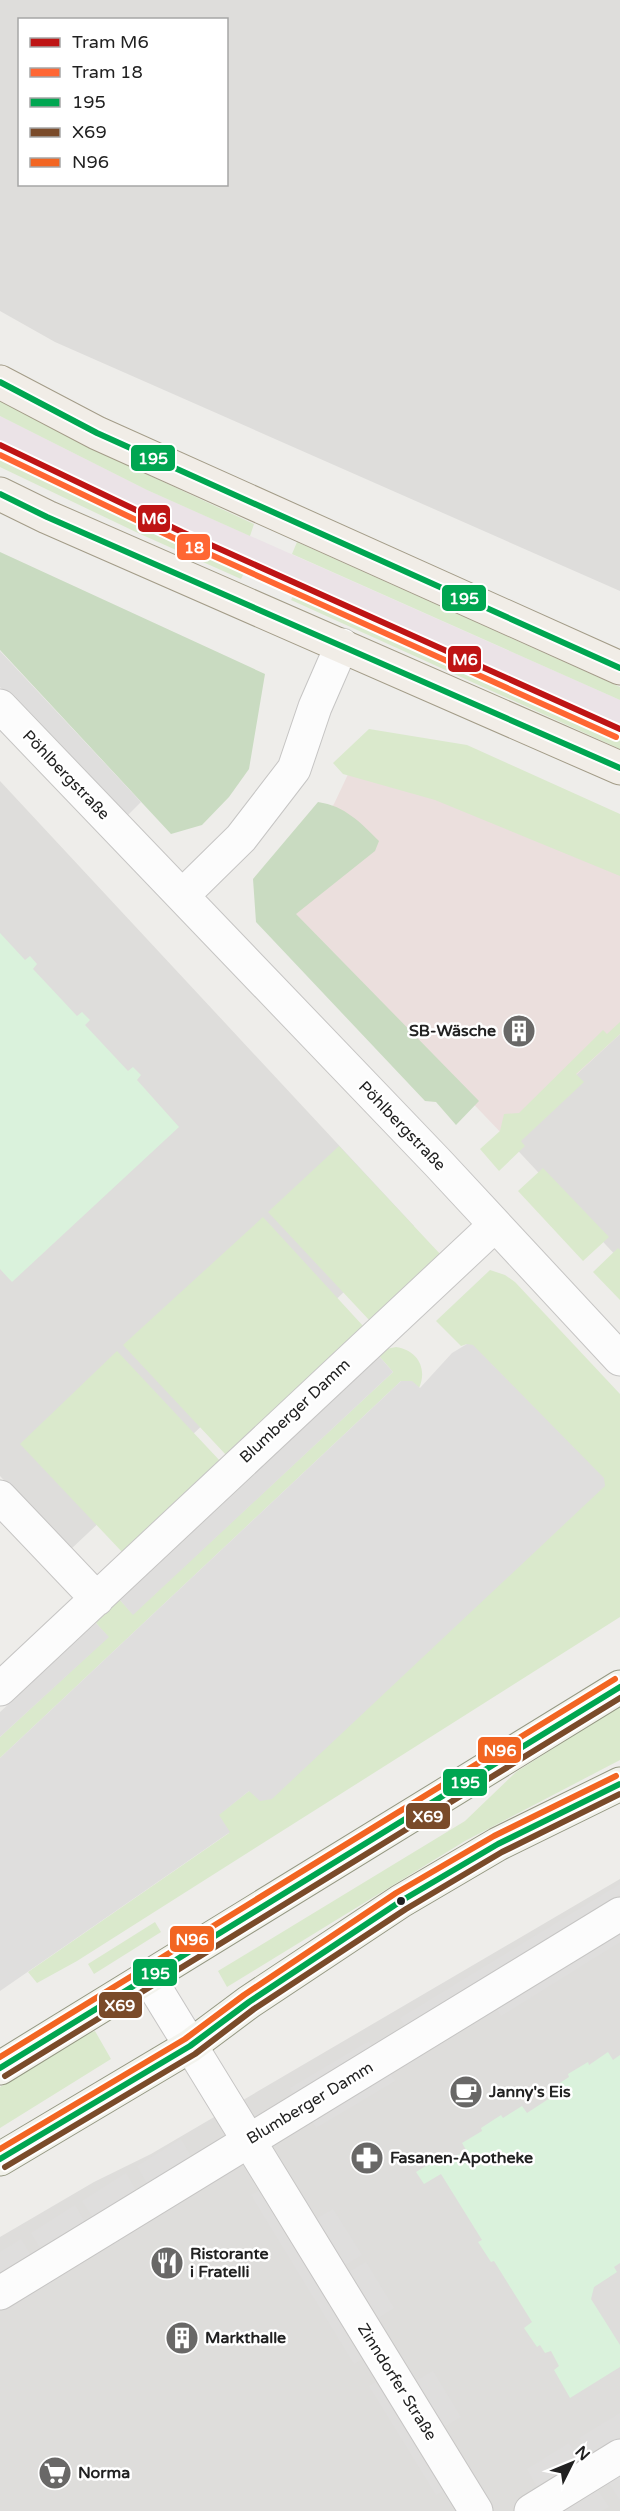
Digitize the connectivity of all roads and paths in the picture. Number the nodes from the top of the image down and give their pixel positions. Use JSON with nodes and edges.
{"nodes":[{"id":1,"x":0,"y":382,"type":"edge"},
{"id":2,"x":0,"y":494,"type":"edge"},
{"id":3,"x":342,"y":645,"type":"junction"},
{"id":4,"x":620,"y":668,"type":"edge"},
{"id":5,"x":0,"y":706,"type":"edge"},
{"id":6,"x":620,"y":768,"type":"edge"},
{"id":7,"x":182,"y":896,"type":"junction"},
{"id":8,"x":495,"y":1225,"type":"junction"},
{"id":9,"x":620,"y":1359,"type":"edge"},
{"id":10,"x":0,"y":1497,"type":"edge"},
{"id":11,"x":97,"y":1599,"type":"junction"},
{"id":12,"x":620,"y":1687,"type":"edge"},
{"id":13,"x":0,"y":1689,"type":"edge"},
{"id":14,"x":620,"y":1784,"type":"edge"},
{"id":15,"x":620,"y":1914,"type":"edge"},
{"id":16,"x":149,"y":1977,"type":"junction"},
{"id":17,"x":190,"y":2046,"type":"junction"},
{"id":18,"x":0,"y":2068,"type":"edge"},
{"id":19,"x":248,"y":2141,"type":"junction"},
{"id":20,"x":0,"y":2159,"type":"edge"},
{"id":21,"x":0,"y":2293,"type":"edge"},
{"id":22,"x":620,"y":2456,"type":"edge"},
{"id":23,"x":476,"y":2511,"type":"edge"},
{"id":24,"x":531,"y":2511,"type":"edge"}],
"edges":[{"from":1,"to":4,"type":"main road"},
{"from":2,"to":3,"type":"main road"},
{"from":3,"to":6,"type":"main road"},
{"from":3,"to":7,"type":"street"},
{"from":5,"to":7,"type":"street","name":"Pöhlbergstraße"},
{"from":7,"to":8,"type":"street","name":"Pöhlbergstraße"},
{"from":8,"to":9,"type":"street","name":"Pöhlbergstraße"},
{"from":8,"to":11,"type":"street","name":"Blumberger Damm"},
{"from":10,"to":11,"type":"street"},
{"from":11,"to":13,"type":"street","name":"Blumberger Damm"},
{"from":12,"to":16,"type":"main road"},
{"from":14,"to":17,"type":"main road"},
{"from":15,"to":19,"type":"street","name":"Blumberger Damm"},
{"from":16,"to":17,"type":"street","name":"Zinndorfer Straße"},
{"from":16,"to":18,"type":"main road"},
{"from":17,"to":19,"type":"street","name":"Zinndorfer Straße"},
{"from":17,"to":20,"type":"main road"},
{"from":19,"to":21,"type":"street","name":"Blumberger Damm"},
{"from":19,"to":23,"type":"street","name":"Zinndorfer Straße"},
{"from":22,"to":24,"type":"street"}]}
